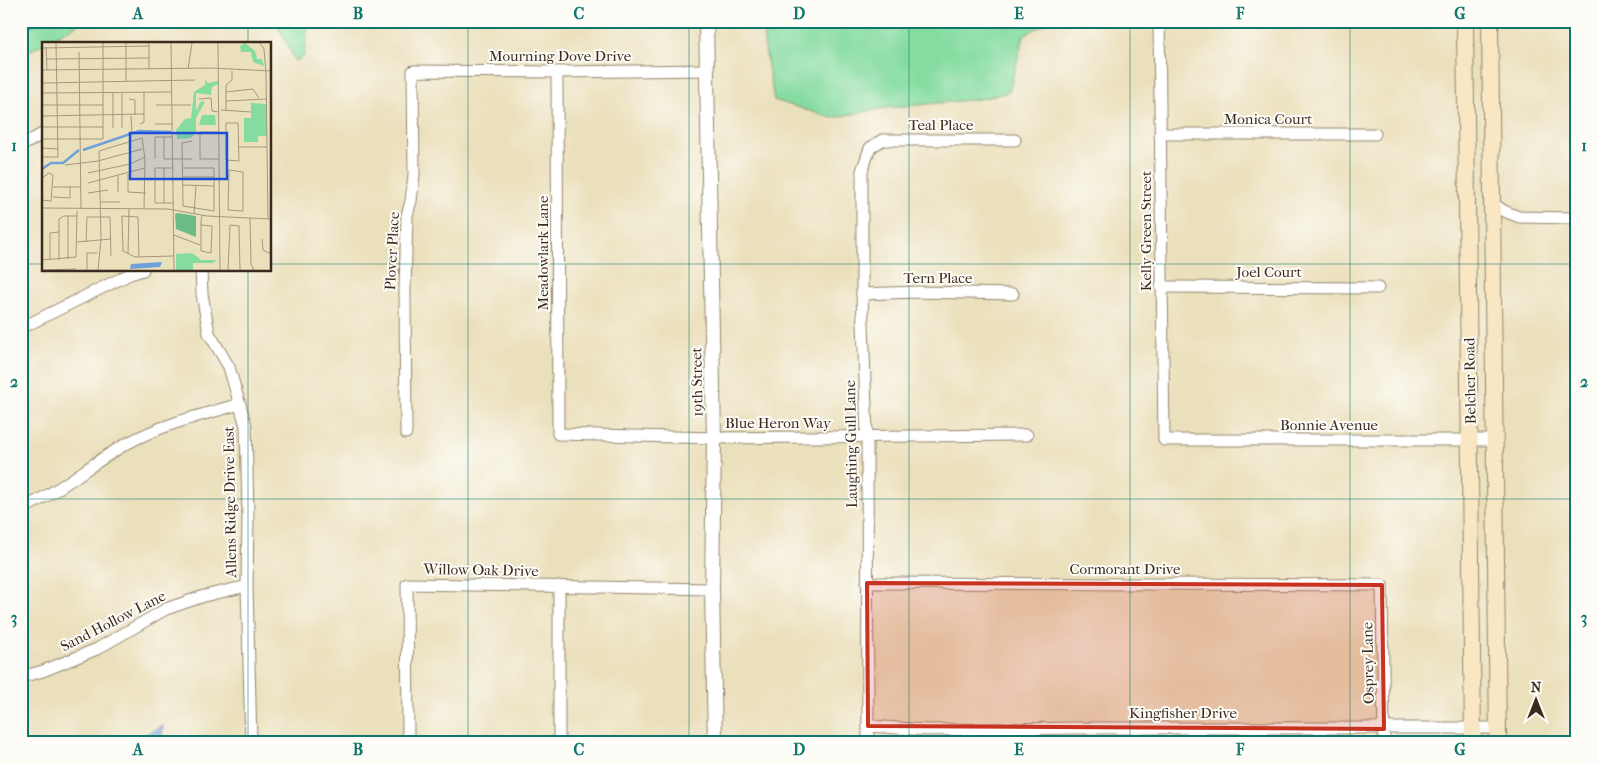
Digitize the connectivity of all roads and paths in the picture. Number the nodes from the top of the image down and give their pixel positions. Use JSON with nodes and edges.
{"nodes":[{"id":1,"x":706,"y":21,"type":"edge"},
{"id":2,"x":1159,"y":21,"type":"edge"},
{"id":3,"x":1465,"y":21,"type":"edge"},
{"id":4,"x":1490,"y":21,"type":"edge"},
{"id":5,"x":706,"y":70,"type":"junction"},
{"id":6,"x":413,"y":71,"type":"joint"},
{"id":7,"x":557,"y":72,"type":"junction"},
{"id":8,"x":42,"y":134,"type":"edge"},
{"id":9,"x":1160,"y":134,"type":"junction"},
{"id":10,"x":1375,"y":134,"type":"dead end"},
{"id":11,"x":1015,"y":140,"type":"dead end"},
{"id":12,"x":21,"y":146,"type":"edge"},
{"id":13,"x":870,"y":148,"type":"joint"},
{"id":14,"x":1492,"y":203,"type":"junction"},
{"id":15,"x":1577,"y":218,"type":"edge"},
{"id":16,"x":139,"y":271,"type":"edge"},
{"id":17,"x":201,"y":271,"type":"edge"},
{"id":18,"x":1161,"y":287,"type":"junction"},
{"id":19,"x":1378,"y":288,"type":"dead end"},
{"id":20,"x":862,"y":294,"type":"junction"},
{"id":21,"x":1013,"y":294,"type":"dead end"},
{"id":22,"x":21,"y":328,"type":"edge"},
{"id":23,"x":240,"y":404,"type":"junction"},
{"id":24,"x":406,"y":433,"type":"dead end"},
{"id":25,"x":558,"y":434,"type":"joint"},
{"id":26,"x":1027,"y":435,"type":"dead end"},
{"id":27,"x":714,"y":438,"type":"junction"},
{"id":28,"x":867,"y":438,"type":"junction"},
{"id":29,"x":1164,"y":440,"type":"joint"},
{"id":30,"x":1470,"y":440,"type":"junction"},
{"id":31,"x":1495,"y":440,"type":"junction"},
{"id":32,"x":21,"y":509,"type":"edge"},
{"id":33,"x":867,"y":583,"type":"junction"},
{"id":34,"x":1382,"y":585,"type":"joint"},
{"id":35,"x":247,"y":586,"type":"junction"},
{"id":36,"x":559,"y":586,"type":"junction"},
{"id":37,"x":712,"y":589,"type":"junction"},
{"id":38,"x":21,"y":677,"type":"edge"},
{"id":39,"x":868,"y":726,"type":"junction"},
{"id":40,"x":1384,"y":729,"type":"junction"},
{"id":41,"x":1473,"y":735,"type":"edge"},
{"id":42,"x":1498,"y":735,"type":"edge"},
{"id":43,"x":251,"y":742,"type":"edge"},
{"id":44,"x":408,"y":742,"type":"edge"},
{"id":45,"x":559,"y":742,"type":"edge"},
{"id":46,"x":715,"y":742,"type":"edge"},
{"id":47,"x":868,"y":742,"type":"edge"},
{"id":48,"x":1384,"y":742,"type":"edge"}],
"edges":[{"from":1,"to":5,"type":"street","name":"19th Street"},
{"from":2,"to":9,"type":"street","name":"Kelly Green Street"},
{"from":3,"to":30,"type":"main road","name":"Belcher Road"},
{"from":4,"to":14,"type":"main road","name":"Belcher Road"},
{"from":5,"to":7,"type":"street","name":"Mourning Dove Drive"},
{"from":5,"to":27,"type":"street","name":"19th Street"},
{"from":6,"to":7,"type":"street","name":"Mourning Dove Drive"},
{"from":6,"to":24,"type":"street","name":"Plover Place"},
{"from":7,"to":25,"type":"street","name":"Meadowlark Lane"},
{"from":8,"to":12,"type":"street"},
{"from":9,"to":10,"type":"street","name":"Monica Court"},
{"from":9,"to":18,"type":"street","name":"Kelly Green Street"},
{"from":11,"to":13,"type":"street","name":"Teal Place"},
{"from":13,"to":20,"type":"street","name":"Laughing Gull Lane"},
{"from":14,"to":15,"type":"street"},
{"from":14,"to":31,"type":"main road","name":"Belcher Road"},
{"from":16,"to":22,"type":"street"},
{"from":17,"to":23,"type":"street","name":"Allens Ridge Drive East"},
{"from":18,"to":19,"type":"street","name":"Joel Court"},
{"from":18,"to":29,"type":"street","name":"Kelly Green Street"},
{"from":20,"to":21,"type":"street","name":"Tern Place"},
{"from":20,"to":28,"type":"street","name":"Laughing Gull Lane"},
{"from":23,"to":32,"type":"street"},
{"from":23,"to":35,"type":"street","name":"Allens Ridge Drive East"},
{"from":25,"to":27,"type":"street","name":"Blue Heron Way"},
{"from":26,"to":28,"type":"street","name":"Blue Heron Way"},
{"from":27,"to":28,"type":"street","name":"Blue Heron Way"},
{"from":27,"to":37,"type":"street","name":"19th Street"},
{"from":28,"to":33,"type":"street","name":"Laughing Gull Lane"},
{"from":29,"to":30,"type":"street","name":"Bonnie Avenue"},
{"from":30,"to":31,"type":"street","name":"Bonnie Avenue"},
{"from":30,"to":41,"type":"main road","name":"Belcher Road"},
{"from":31,"to":42,"type":"main road","name":"Belcher Road"},
{"from":33,"to":34,"type":"street","name":"Cormorant Drive"},
{"from":33,"to":39,"type":"street","name":"Laughing Gull Lane"},
{"from":34,"to":40,"type":"street","name":"Osprey Lane"},
{"from":35,"to":38,"type":"street","name":"Sand Hollow Lane"},
{"from":35,"to":43,"type":"street","name":"Allens Ridge Drive East"},
{"from":36,"to":37,"type":"street","name":"Willow Oak Drive"},
{"from":36,"to":44,"type":"street","name":"Willow Oak Drive"},
{"from":36,"to":45,"type":"street"},
{"from":37,"to":46,"type":"street","name":"19th Street"},
{"from":39,"to":40,"type":"street","name":"Kingfisher Drive"},
{"from":39,"to":47,"type":"street","name":"Laughing Gull Lane"},
{"from":40,"to":41,"type":"street","name":"Kingfisher Drive"},
{"from":40,"to":48,"type":"street","name":"Osprey Lane"},
{"from":41,"to":42,"type":"street","name":"Kingfisher Drive"}]}
